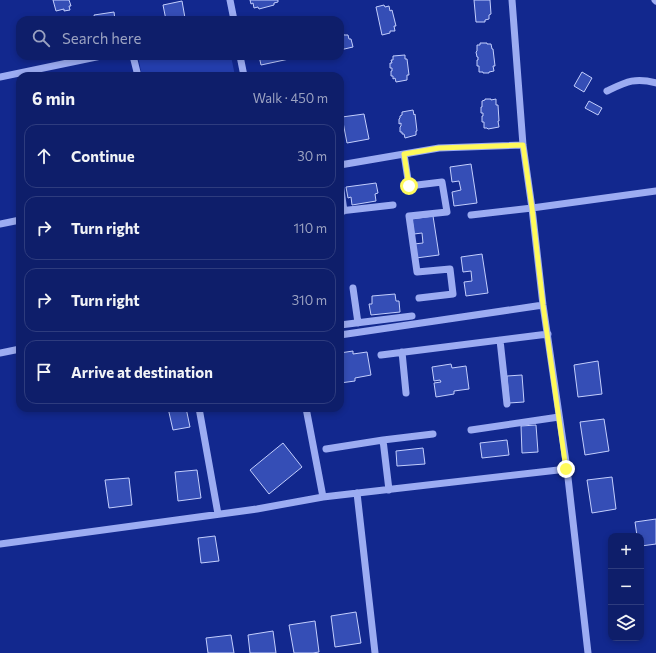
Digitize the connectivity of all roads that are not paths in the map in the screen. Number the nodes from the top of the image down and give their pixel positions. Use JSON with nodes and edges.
{"nodes":[{"id":1,"x":230,"y":0,"type":"edge"},
{"id":2,"x":512,"y":0,"type":"edge"},
{"id":3,"x":233,"y":16,"type":"edge"},
{"id":4,"x":82,"y":60,"type":"edge"},
{"id":5,"x":135,"y":60,"type":"edge"},
{"id":6,"x":241,"y":60,"type":"edge"},
{"id":7,"x":24,"y":72,"type":"edge"},
{"id":8,"x":137,"y":72,"type":"edge"},
{"id":9,"x":243,"y":72,"type":"edge"},
{"id":10,"x":16,"y":74,"type":"edge"},
{"id":11,"x":0,"y":77,"type":"edge"},
{"id":12,"x":656,"y":83,"type":"edge"},
{"id":13,"x":607,"y":91,"type":"dead end"},
{"id":14,"x":523,"y":145,"type":"junction"},
{"id":15,"x":404,"y":154,"type":"junction"},
{"id":16,"x":344,"y":163,"type":"edge"},
{"id":17,"x":656,"y":191,"type":"edge"},
{"id":18,"x":393,"y":205,"type":"dead end"},
{"id":19,"x":532,"y":208,"type":"junction"},
{"id":20,"x":344,"y":211,"type":"edge"},
{"id":21,"x":471,"y":215,"type":"dead end"},
{"id":22,"x":16,"y":221,"type":"edge"},
{"id":23,"x":0,"y":224,"type":"edge"},
{"id":24,"x":353,"y":288,"type":"dead end"},
{"id":25,"x":419,"y":298,"type":"dead end"},
{"id":26,"x":543,"y":305,"type":"junction"},
{"id":27,"x":412,"y":316,"type":"dead end"},
{"id":28,"x":358,"y":323,"type":"junction"},
{"id":29,"x":344,"y":325,"type":"edge"},
{"id":30,"x":344,"y":334,"type":"edge"},
{"id":31,"x":548,"y":334,"type":"junction"},
{"id":32,"x":500,"y":340,"type":"junction"},
{"id":33,"x":16,"y":350,"type":"edge"},
{"id":34,"x":402,"y":352,"type":"junction"},
{"id":35,"x":0,"y":353,"type":"edge"},
{"id":36,"x":381,"y":355,"type":"dead end"},
{"id":37,"x":406,"y":393,"type":"dead end"},
{"id":38,"x":507,"y":404,"type":"dead end"},
{"id":39,"x":200,"y":412,"type":"edge"},
{"id":40,"x":307,"y":412,"type":"edge"},
{"id":41,"x":559,"y":417,"type":"junction"},
{"id":42,"x":471,"y":430,"type":"dead end"},
{"id":43,"x":432,"y":434,"type":"dead end"},
{"id":44,"x":383,"y":440,"type":"junction"},
{"id":45,"x":326,"y":450,"type":"dead end"},
{"id":46,"x":566,"y":469,"type":"junction"},
{"id":47,"x":389,"y":490,"type":"junction"},
{"id":48,"x":357,"y":493,"type":"junction"},
{"id":49,"x":323,"y":497,"type":"junction"},
{"id":50,"x":218,"y":514,"type":"junction"},
{"id":51,"x":0,"y":544,"type":"edge"},
{"id":52,"x":375,"y":653,"type":"edge"},
{"id":53,"x":588,"y":653,"type":"edge"}],
"edges":[{"from":1,"to":3,"type":"street"},
{"from":2,"to":14,"type":"street"},
{"from":4,"to":7,"type":"street"},
{"from":5,"to":8,"type":"street"},
{"from":6,"to":9,"type":"street"},
{"from":10,"to":11,"type":"street"},
{"from":12,"to":13,"type":"street"},
{"from":14,"to":15,"type":"street"},
{"from":14,"to":19,"type":"street"},
{"from":15,"to":16,"type":"street"},
{"from":15,"to":25,"type":"street"},
{"from":17,"to":19,"type":"street"},
{"from":18,"to":20,"type":"street"},
{"from":19,"to":21,"type":"street"},
{"from":19,"to":26,"type":"street"},
{"from":22,"to":23,"type":"street"},
{"from":24,"to":28,"type":"street"},
{"from":26,"to":30,"type":"street"},
{"from":26,"to":31,"type":"street"},
{"from":27,"to":28,"type":"street"},
{"from":28,"to":29,"type":"street"},
{"from":31,"to":32,"type":"street"},
{"from":31,"to":41,"type":"street"},
{"from":32,"to":34,"type":"street"},
{"from":32,"to":38,"type":"street"},
{"from":33,"to":35,"type":"street"},
{"from":34,"to":36,"type":"street"},
{"from":34,"to":37,"type":"street"},
{"from":39,"to":50,"type":"street"},
{"from":40,"to":49,"type":"street"},
{"from":41,"to":42,"type":"street"},
{"from":41,"to":46,"type":"street"},
{"from":43,"to":44,"type":"street"},
{"from":44,"to":45,"type":"street"},
{"from":44,"to":47,"type":"street"},
{"from":46,"to":47,"type":"street"},
{"from":46,"to":53,"type":"street"},
{"from":47,"to":48,"type":"street"},
{"from":48,"to":49,"type":"street"},
{"from":48,"to":52,"type":"street"},
{"from":49,"to":50,"type":"street"},
{"from":50,"to":51,"type":"street"}]}
